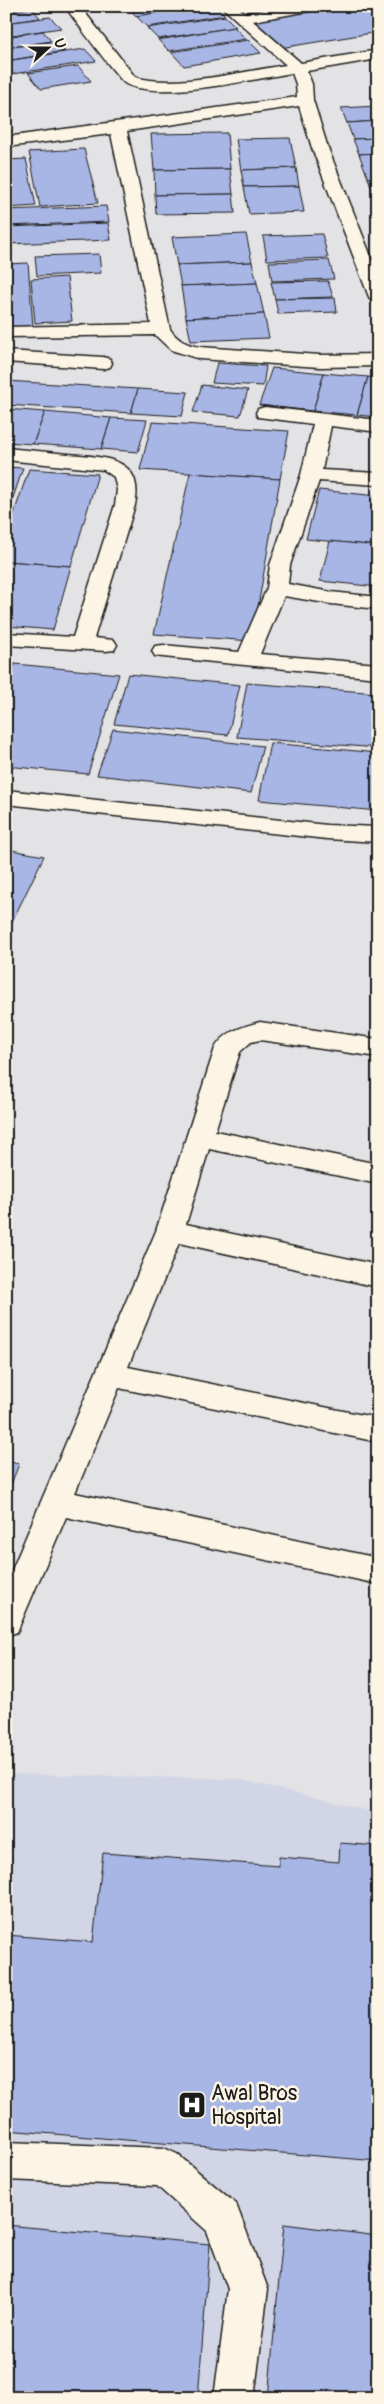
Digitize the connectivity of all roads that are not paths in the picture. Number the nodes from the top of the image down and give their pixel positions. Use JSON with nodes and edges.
{"nodes":[{"id":1,"x":72,"y":6,"type":"edge"},
{"id":2,"x":228,"y":6,"type":"edge"},
{"id":3,"x":314,"y":6,"type":"edge"},
{"id":4,"x":242,"y":18,"type":"junction"},
{"id":5,"x":378,"y":54,"type":"edge"},
{"id":6,"x":298,"y":68,"type":"junction"},
{"id":7,"x":305,"y":100,"type":"junction"},
{"id":8,"x":118,"y":128,"type":"junction"},
{"id":9,"x":6,"y":142,"type":"edge"},
{"id":10,"x":378,"y":297,"type":"edge"},
{"id":11,"x":161,"y":329,"type":"junction"},
{"id":12,"x":6,"y":332,"type":"edge"},
{"id":13,"x":6,"y":356,"type":"edge"},
{"id":14,"x":378,"y":360,"type":"edge"},
{"id":15,"x":103,"y":363,"type":"dead end"},
{"id":16,"x":265,"y":414,"type":"dead end"},
{"id":17,"x":323,"y":421,"type":"junction"},
{"id":18,"x":378,"y":426,"type":"edge"},
{"id":19,"x":6,"y":454,"type":"edge"},
{"id":20,"x":311,"y":475,"type":"junction"},
{"id":21,"x":378,"y":479,"type":"edge"},
{"id":22,"x":277,"y":588,"type":"junction"},
{"id":23,"x":378,"y":603,"type":"edge"},
{"id":24,"x":6,"y":639,"type":"edge"},
{"id":25,"x":81,"y":644,"type":"junction"},
{"id":26,"x":106,"y":646,"type":"dead end"},
{"id":27,"x":164,"y":651,"type":"dead end"},
{"id":28,"x":247,"y":658,"type":"junction"},
{"id":29,"x":378,"y":671,"type":"edge"},
{"id":30,"x":6,"y":797,"type":"edge"},
{"id":31,"x":378,"y":835,"type":"edge"},
{"id":32,"x":378,"y":1048,"type":"edge"},
{"id":33,"x":199,"y":1137,"type":"junction"},
{"id":34,"x":378,"y":1174,"type":"edge"},
{"id":35,"x":170,"y":1231,"type":"junction"},
{"id":36,"x":378,"y":1276,"type":"edge"},
{"id":37,"x":110,"y":1375,"type":"junction"},
{"id":38,"x":378,"y":1430,"type":"edge"},
{"id":39,"x":56,"y":1502,"type":"junction"},
{"id":40,"x":378,"y":1571,"type":"edge"},
{"id":41,"x":6,"y":1622,"type":"edge"},
{"id":42,"x":6,"y":2161,"type":"edge"},
{"id":43,"x":234,"y":2398,"type":"edge"}],
"edges":[{"from":1,"to":6,"type":"street"},
{"from":2,"to":4,"type":"street"},
{"from":3,"to":4,"type":"street"},
{"from":4,"to":6,"type":"street"},
{"from":5,"to":6,"type":"street"},
{"from":6,"to":7,"type":"street"},
{"from":7,"to":8,"type":"street"},
{"from":7,"to":10,"type":"street"},
{"from":8,"to":9,"type":"street"},
{"from":8,"to":11,"type":"street"},
{"from":11,"to":12,"type":"street"},
{"from":11,"to":14,"type":"street"},
{"from":13,"to":15,"type":"street"},
{"from":16,"to":17,"type":"street"},
{"from":17,"to":18,"type":"street"},
{"from":17,"to":20,"type":"street"},
{"from":19,"to":25,"type":"street"},
{"from":20,"to":21,"type":"street"},
{"from":20,"to":22,"type":"street"},
{"from":22,"to":23,"type":"street"},
{"from":22,"to":28,"type":"street"},
{"from":24,"to":25,"type":"street"},
{"from":25,"to":26,"type":"street"},
{"from":27,"to":28,"type":"street"},
{"from":28,"to":29,"type":"street"},
{"from":30,"to":31,"type":"street"},
{"from":32,"to":33,"type":"street"},
{"from":33,"to":34,"type":"street"},
{"from":33,"to":35,"type":"street"},
{"from":35,"to":36,"type":"street"},
{"from":35,"to":37,"type":"street"},
{"from":37,"to":38,"type":"street"},
{"from":37,"to":39,"type":"street"},
{"from":39,"to":40,"type":"street"},
{"from":39,"to":41,"type":"street"},
{"from":42,"to":43,"type":"street"}]}
